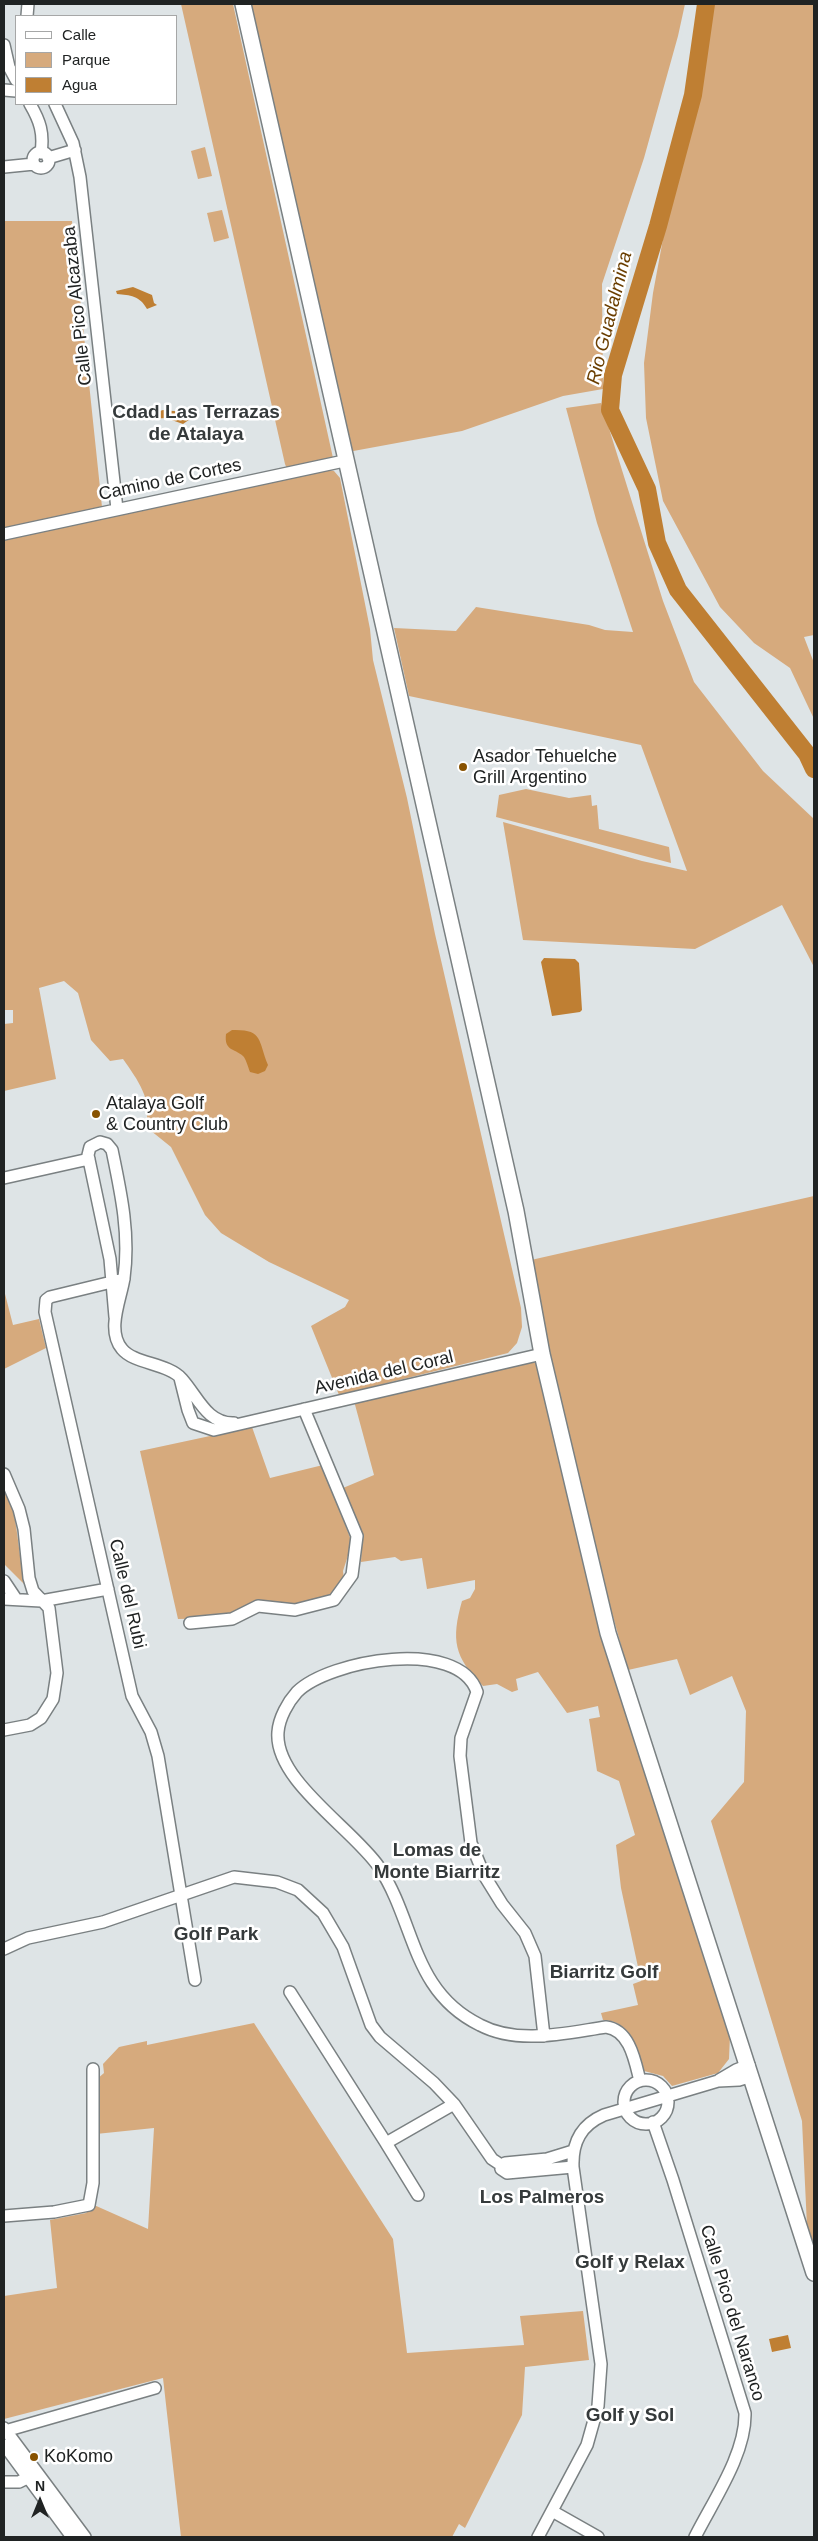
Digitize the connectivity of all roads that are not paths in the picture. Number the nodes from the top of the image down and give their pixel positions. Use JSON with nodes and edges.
{"nodes":[{"id":1,"x":243,"y":4,"type":"edge"},
{"id":2,"x":4,"y":45,"type":"edge"},
{"id":3,"x":15,"y":78,"type":"edge"},
{"id":4,"x":31,"y":105,"type":"edge"},
{"id":5,"x":55,"y":105,"type":"edge"},
{"id":6,"x":76,"y":150,"type":"junction"},
{"id":7,"x":44,"y":156,"type":"junction"},
{"id":8,"x":4,"y":167,"type":"edge"},
{"id":9,"x":344,"y":460,"type":"junction"},
{"id":10,"x":117,"y":509,"type":"junction"},
{"id":11,"x":4,"y":534,"type":"edge"},
{"id":12,"x":89,"y":1159,"type":"junction"},
{"id":13,"x":4,"y":1178,"type":"edge"},
{"id":14,"x":124,"y":1279,"type":"junction"},
{"id":15,"x":112,"y":1281,"type":"junction"},
{"id":16,"x":116,"y":1317,"type":"junction"},
{"id":17,"x":542,"y":1354,"type":"junction"},
{"id":18,"x":179,"y":1376,"type":"junction"},
{"id":19,"x":304,"y":1409,"type":"junction"},
{"id":20,"x":234,"y":1423,"type":"junction"},
{"id":21,"x":4,"y":1474,"type":"edge"},
{"id":22,"x":4,"y":1581,"type":"edge"},
{"id":23,"x":108,"y":1590,"type":"junction"},
{"id":24,"x":4,"y":1599,"type":"edge"},
{"id":25,"x":16,"y":1599,"type":"junction"},
{"id":26,"x":41,"y":1601,"type":"junction"},
{"id":27,"x":190,"y":1623,"type":"dead end"},
{"id":28,"x":4,"y":1730,"type":"edge"},
{"id":29,"x":181,"y":1894,"type":"junction"},
{"id":30,"x":4,"y":1949,"type":"edge"},
{"id":31,"x":195,"y":1980,"type":"dead end"},
{"id":32,"x":290,"y":1992,"type":"dead end"},
{"id":33,"x":544,"y":2036,"type":"junction"},
{"id":34,"x":92,"y":2069,"type":"dead end"},
{"id":35,"x":751,"y":2071,"type":"junction"},
{"id":36,"x":640,"y":2082,"type":"junction"},
{"id":37,"x":667,"y":2096,"type":"junction"},
{"id":38,"x":454,"y":2104,"type":"junction"},
{"id":39,"x":625,"y":2108,"type":"junction"},
{"id":40,"x":653,"y":2122,"type":"junction"},
{"id":41,"x":386,"y":2143,"type":"junction"},
{"id":42,"x":572,"y":2151,"type":"junction"},
{"id":43,"x":501,"y":2165,"type":"junction"},
{"id":44,"x":573,"y":2167,"type":"junction"},
{"id":45,"x":418,"y":2195,"type":"dead end"},
{"id":46,"x":4,"y":2216,"type":"edge"},
{"id":47,"x":814,"y":2273,"type":"edge"},
{"id":48,"x":155,"y":2388,"type":"dead end"},
{"id":49,"x":5,"y":2429,"type":"edge"},
{"id":50,"x":4,"y":2446,"type":"edge"},
{"id":51,"x":27,"y":2478,"type":"junction"},
{"id":52,"x":4,"y":2482,"type":"edge"},
{"id":53,"x":552,"y":2511,"type":"junction"},
{"id":54,"x":72,"y":2537,"type":"edge"},
{"id":55,"x":85,"y":2537,"type":"edge"},
{"id":56,"x":538,"y":2537,"type":"edge"},
{"id":57,"x":598,"y":2537,"type":"edge"},
{"id":58,"x":694,"y":2537,"type":"edge"}],
"edges":[{"from":1,"to":9,"type":"main road"},
{"from":2,"to":3,"type":"street"},
{"from":4,"to":7,"type":"street"},
{"from":5,"to":6,"type":"street","name":"Calle Pico Alcazaba"},
{"from":6,"to":7,"type":"street"},
{"from":6,"to":10,"type":"street","name":"Calle Pico Alcazaba"},
{"from":7,"to":8,"type":"street"},
{"from":9,"to":10,"type":"street","name":"Camino de Cortes"},
{"from":9,"to":17,"type":"main road"},
{"from":10,"to":11,"type":"street","name":"Camino de Cortes"},
{"from":12,"to":13,"type":"street"},
{"from":12,"to":14,"type":"street"},
{"from":12,"to":15,"type":"street"},
{"from":14,"to":15,"type":"street"},
{"from":14,"to":16,"type":"street"},
{"from":15,"to":16,"type":"street"},
{"from":15,"to":23,"type":"street","name":"Calle del Rubi"},
{"from":16,"to":18,"type":"street"},
{"from":17,"to":19,"type":"street","name":"Avenida del Coral"},
{"from":17,"to":35,"type":"main road"},
{"from":18,"to":20,"type":"street"},
{"from":18,"to":20,"type":"street","name":"Avenida del Coral"},
{"from":19,"to":20,"type":"street","name":"Avenida del Coral"},
{"from":19,"to":27,"type":"street"},
{"from":21,"to":26,"type":"street"},
{"from":22,"to":25,"type":"street"},
{"from":23,"to":26,"type":"street"},
{"from":23,"to":29,"type":"street","name":"Calle del Rubi"},
{"from":24,"to":25,"type":"street"},
{"from":25,"to":26,"type":"street"},
{"from":26,"to":28,"type":"street"},
{"from":29,"to":30,"type":"street"},
{"from":29,"to":31,"type":"street","name":"Calle del Rubi"},
{"from":29,"to":38,"type":"street"},
{"from":32,"to":41,"type":"street"},
{"from":33,"to":33,"type":"street"},
{"from":33,"to":36,"type":"street"},
{"from":34,"to":46,"type":"street"},
{"from":35,"to":37,"type":"street"},
{"from":35,"to":47,"type":"main road"},
{"from":36,"to":37,"type":"street"},
{"from":36,"to":39,"type":"street"},
{"from":37,"to":39,"type":"street"},
{"from":37,"to":40,"type":"street"},
{"from":38,"to":41,"type":"street"},
{"from":38,"to":43,"type":"street"},
{"from":39,"to":40,"type":"street"},
{"from":39,"to":42,"type":"street"},
{"from":40,"to":58,"type":"street","name":"Calle Pico del Naranco"},
{"from":41,"to":45,"type":"street"},
{"from":42,"to":43,"type":"street"},
{"from":42,"to":44,"type":"street"},
{"from":43,"to":44,"type":"street"},
{"from":44,"to":53,"type":"street"},
{"from":48,"to":49,"type":"street"},
{"from":49,"to":55,"type":"street"},
{"from":50,"to":51,"type":"street"},
{"from":51,"to":52,"type":"street"},
{"from":51,"to":54,"type":"street"},
{"from":53,"to":56,"type":"street"},
{"from":53,"to":57,"type":"street"}]}
